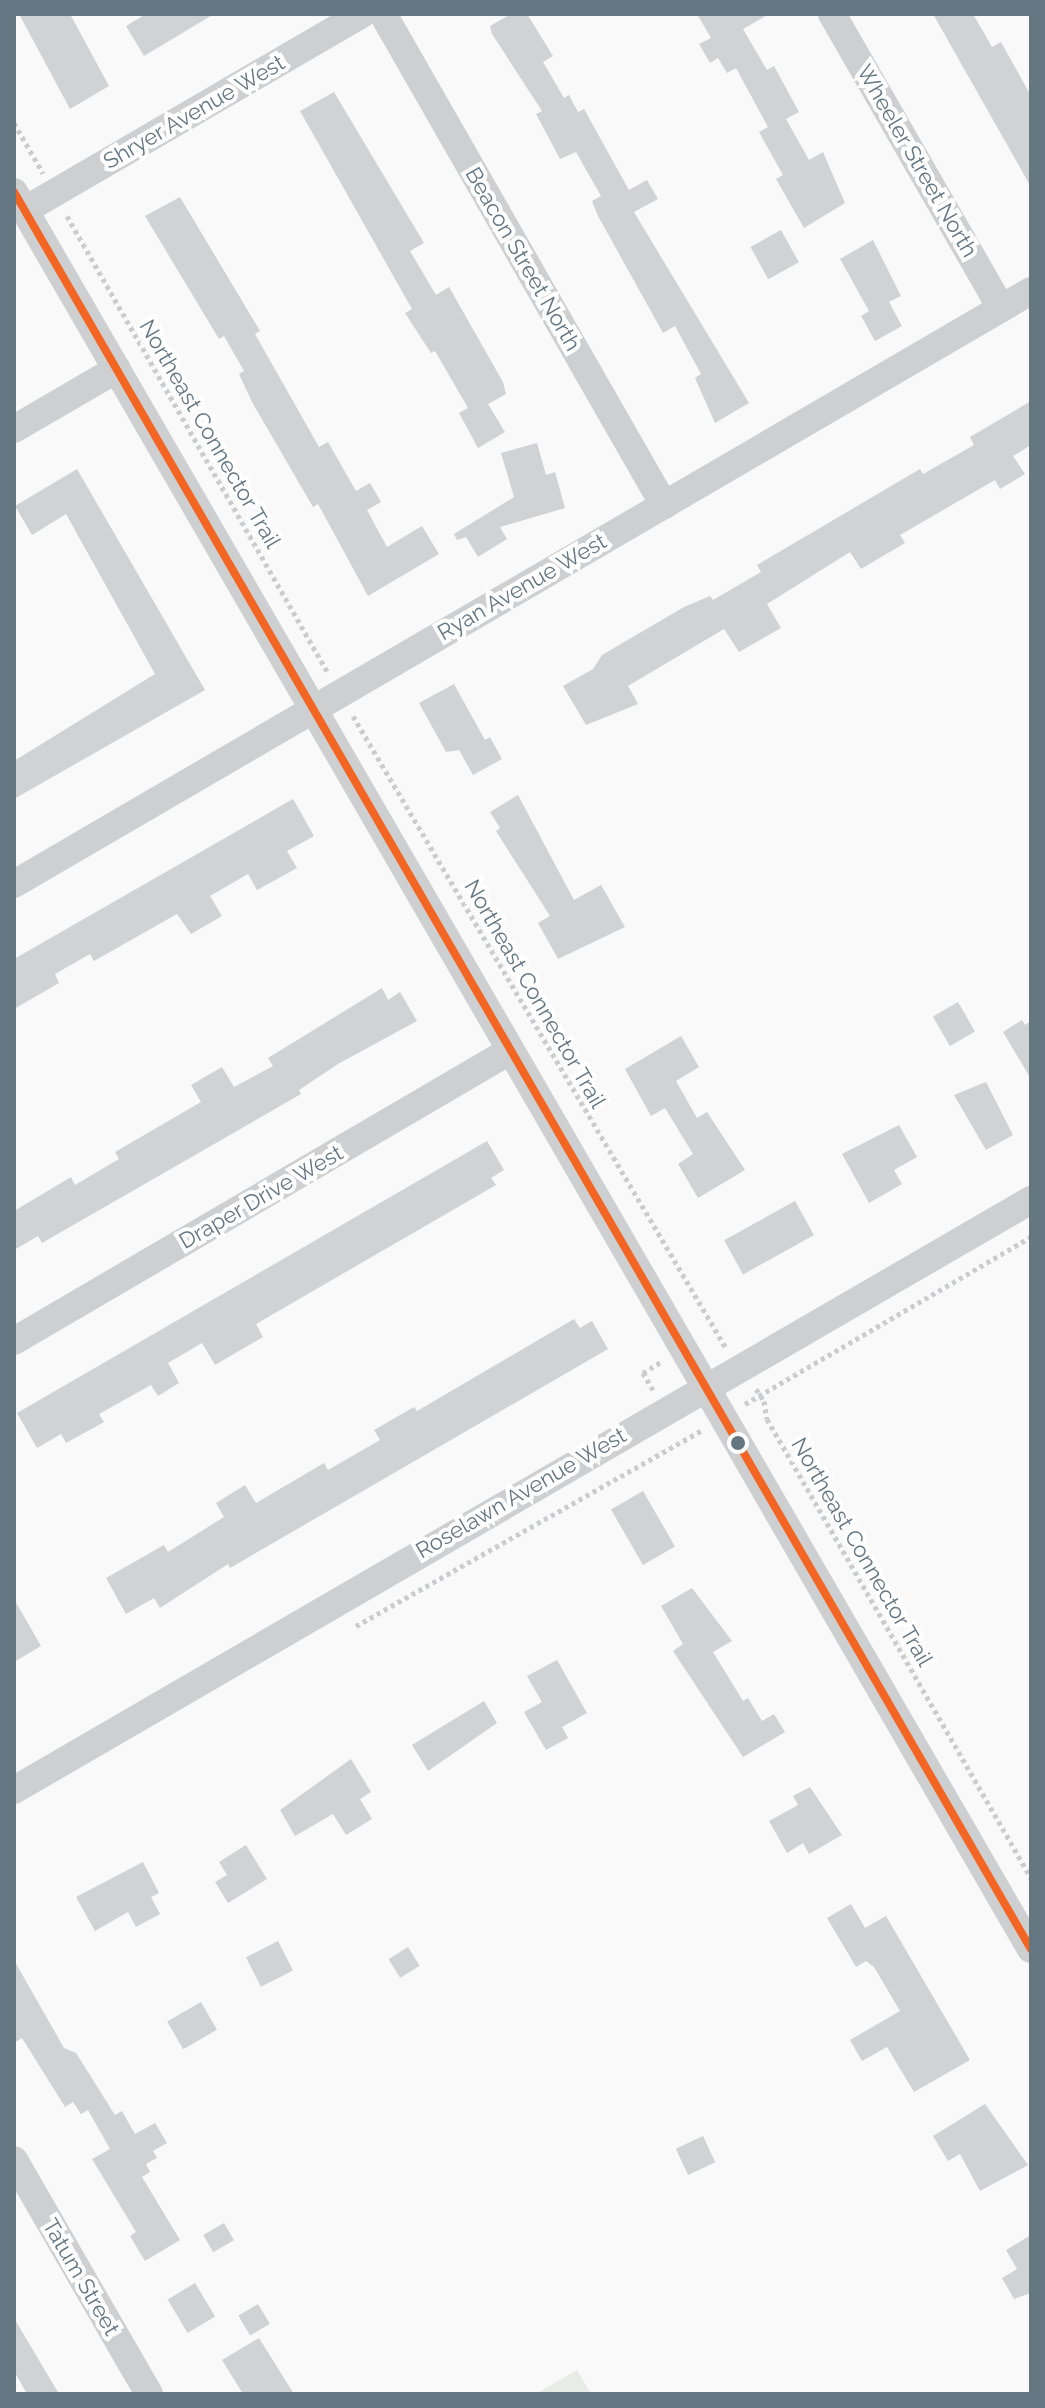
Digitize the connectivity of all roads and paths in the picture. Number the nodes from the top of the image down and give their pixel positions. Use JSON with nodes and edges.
{"nodes":[{"id":1,"x":362,"y":14,"type":"edge"},
{"id":2,"x":383,"y":14,"type":"edge"},
{"id":3,"x":832,"y":14,"type":"edge"},
{"id":4,"x":14,"y":123,"type":"edge"},
{"id":5,"x":54,"y":193,"type":"junction"},
{"id":6,"x":19,"y":201,"type":"edge"},
{"id":7,"x":1031,"y":291,"type":"edge"},
{"id":8,"x":1001,"y":308,"type":"junction"},
{"id":9,"x":117,"y":369,"type":"junction"},
{"id":10,"x":14,"y":429,"type":"edge"},
{"id":11,"x":664,"y":505,"type":"junction"},
{"id":12,"x":340,"y":693,"type":"junction"},
{"id":13,"x":312,"y":710,"type":"junction"},
{"id":14,"x":14,"y":884,"type":"edge"},
{"id":15,"x":508,"y":1052,"type":"junction"},
{"id":16,"x":1031,"y":1200,"type":"edge"},
{"id":17,"x":1031,"y":1237,"type":"edge"},
{"id":18,"x":14,"y":1341,"type":"edge"},
{"id":19,"x":739,"y":1368,"type":"junction"},
{"id":20,"x":704,"y":1386,"type":"junction"},
{"id":21,"x":761,"y":1395,"type":"junction"},
{"id":22,"x":723,"y":1417,"type":"junction"},
{"id":23,"x":341,"y":1634,"type":"dead end"},
{"id":24,"x":14,"y":1790,"type":"edge"},
{"id":25,"x":1031,"y":1878,"type":"edge"},
{"id":26,"x":1031,"y":1949,"type":"edge"},
{"id":27,"x":14,"y":2160,"type":"edge"},
{"id":28,"x":149,"y":2394,"type":"edge"}],
"edges":[{"from":1,"to":5,"type":"street","name":"Shryer Avenue West"},
{"from":2,"to":11,"type":"street","name":"Beacon Street North"},
{"from":3,"to":8,"type":"street","name":"Wheeler Street North"},
{"from":4,"to":5,"type":"path","name":"Northeast Connector Trail"},
{"from":5,"to":6,"type":"street","name":"Shryer Avenue West"},
{"from":5,"to":12,"type":"path","name":"Northeast Connector Trail"},
{"from":6,"to":9,"type":"street"},
{"from":7,"to":8,"type":"street","name":"Ryan Avenue West"},
{"from":8,"to":11,"type":"street","name":"Ryan Avenue West"},
{"from":9,"to":10,"type":"street"},
{"from":9,"to":13,"type":"street"},
{"from":11,"to":12,"type":"street","name":"Ryan Avenue West"},
{"from":12,"to":13,"type":"street","name":"Ryan Avenue West"},
{"from":12,"to":19,"type":"path","name":"Northeast Connector Trail"},
{"from":13,"to":14,"type":"street","name":"Ryan Avenue West"},
{"from":13,"to":15,"type":"street"},
{"from":15,"to":18,"type":"street","name":"Draper Drive West"},
{"from":15,"to":20,"type":"street"},
{"from":16,"to":19,"type":"street","name":"Roselawn Avenue West"},
{"from":17,"to":21,"type":"path"},
{"from":19,"to":20,"type":"street","name":"Roselawn Avenue West"},
{"from":19,"to":21,"type":"path","name":"Northeast Connector Trail"},
{"from":20,"to":22,"type":"street"},
{"from":20,"to":24,"type":"street","name":"Roselawn Avenue West"},
{"from":21,"to":22,"type":"path"},
{"from":21,"to":25,"type":"path","name":"Northeast Connector Trail"},
{"from":22,"to":23,"type":"path"},
{"from":22,"to":26,"type":"street"},
{"from":27,"to":28,"type":"street","name":"Tatum Street"}]}
